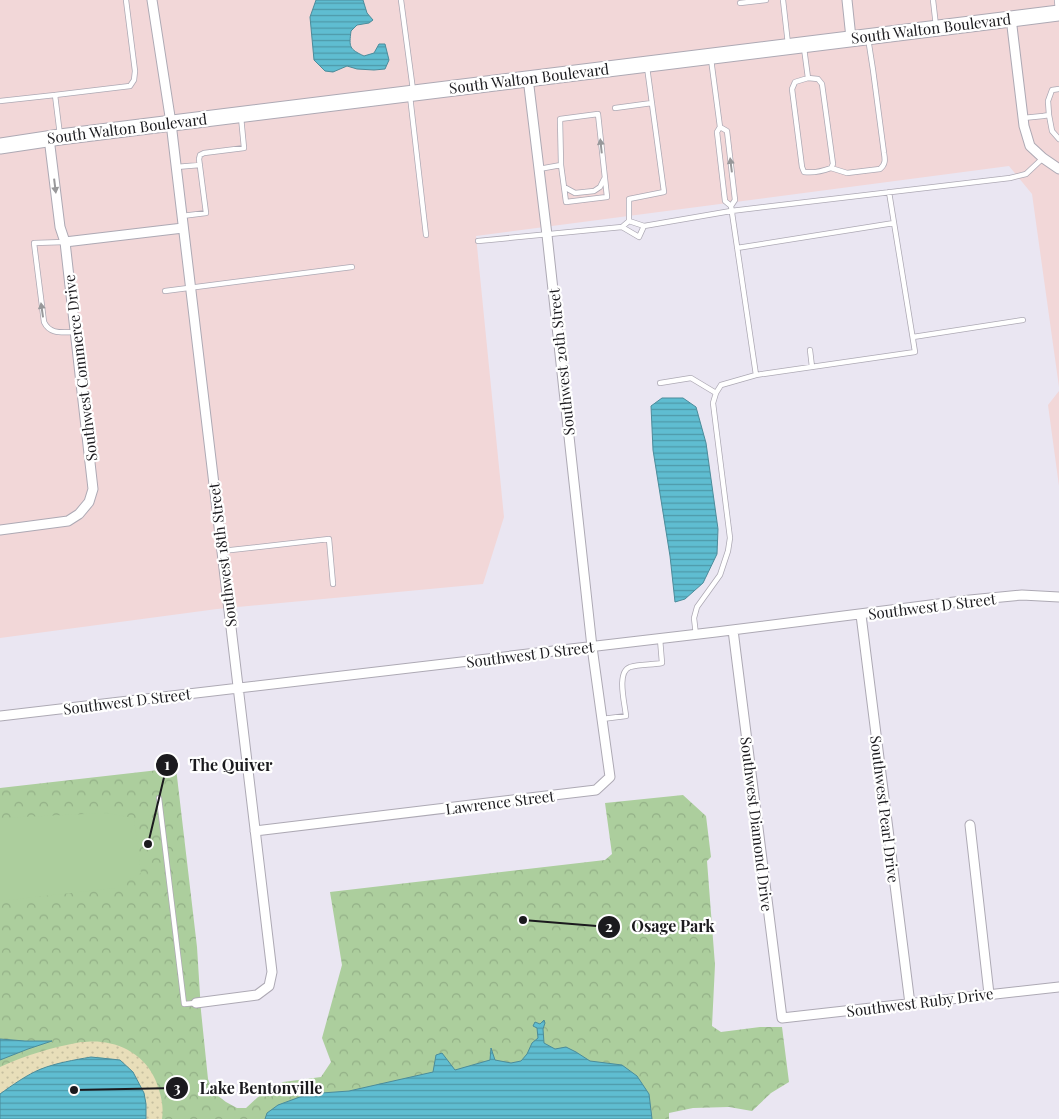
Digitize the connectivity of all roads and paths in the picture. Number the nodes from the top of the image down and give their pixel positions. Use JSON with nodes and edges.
{"nodes":[{"id":1,"x":126,"y":0,"type":"edge"},
{"id":2,"x":152,"y":0,"type":"edge"},
{"id":3,"x":401,"y":0,"type":"edge"},
{"id":4,"x":766,"y":0,"type":"edge"},
{"id":5,"x":783,"y":0,"type":"edge"},
{"id":6,"x":847,"y":0,"type":"edge"},
{"id":7,"x":933,"y":0,"type":"edge"},
{"id":8,"x":740,"y":3,"type":"dead end"},
{"id":9,"x":1058,"y":8,"type":"edge"},
{"id":10,"x":1011,"y":18,"type":"junction"},
{"id":11,"x":936,"y":28,"type":"junction"},
{"id":12,"x":868,"y":36,"type":"junction"},
{"id":13,"x":850,"y":38,"type":"junction"},
{"id":14,"x":796,"y":45,"type":"junction"},
{"id":15,"x":711,"y":55,"type":"junction"},
{"id":16,"x":646,"y":64,"type":"junction"},
{"id":17,"x":528,"y":78,"type":"junction"},
{"id":18,"x":808,"y":78,"type":"junction"},
{"id":19,"x":1059,"y":89,"type":"edge"},
{"id":20,"x":412,"y":92,"type":"junction"},
{"id":21,"x":55,"y":95,"type":"junction"},
{"id":22,"x":0,"y":101,"type":"edge"},
{"id":23,"x":652,"y":103,"type":"junction"},
{"id":24,"x":615,"y":108,"type":"dead end"},
{"id":25,"x":240,"y":114,"type":"junction"},
{"id":26,"x":1049,"y":115,"type":"junction"},
{"id":27,"x":1023,"y":118,"type":"junction"},
{"id":28,"x":171,"y":123,"type":"junction"},
{"id":29,"x":720,"y":127,"type":"junction"},
{"id":30,"x":54,"y":137,"type":"junction"},
{"id":31,"x":1059,"y":139,"type":"edge"},
{"id":32,"x":0,"y":146,"type":"edge"},
{"id":33,"x":1043,"y":158,"type":"junction"},
{"id":34,"x":200,"y":164,"type":"junction"},
{"id":35,"x":561,"y":166,"type":"junction"},
{"id":36,"x":176,"y":167,"type":"junction"},
{"id":37,"x":831,"y":168,"type":"junction"},
{"id":38,"x":539,"y":169,"type":"junction"},
{"id":39,"x":1059,"y":169,"type":"edge"},
{"id":40,"x":605,"y":178,"type":"junction"},
{"id":41,"x":564,"y":187,"type":"junction"},
{"id":42,"x":889,"y":192,"type":"junction"},
{"id":43,"x":731,"y":209,"type":"junction"},
{"id":44,"x":182,"y":216,"type":"junction"},
{"id":45,"x":629,"y":221,"type":"junction"},
{"id":46,"x":894,"y":222,"type":"junction"},
{"id":47,"x":644,"y":226,"type":"junction"},
{"id":48,"x":622,"y":227,"type":"junction"},
{"id":49,"x":183,"y":228,"type":"junction"},
{"id":50,"x":426,"y":235,"type":"dead end"},
{"id":51,"x":546,"y":235,"type":"junction"},
{"id":52,"x":478,"y":241,"type":"dead end"},
{"id":53,"x":65,"y":242,"type":"junction"},
{"id":54,"x":737,"y":248,"type":"junction"},
{"id":55,"x":352,"y":266,"type":"dead end"},
{"id":56,"x":190,"y":287,"type":"junction"},
{"id":57,"x":164,"y":291,"type":"dead end"},
{"id":58,"x":1023,"y":320,"type":"dead end"},
{"id":59,"x":75,"y":332,"type":"junction"},
{"id":60,"x":912,"y":337,"type":"junction"},
{"id":61,"x":810,"y":350,"type":"dead end"},
{"id":62,"x":812,"y":367,"type":"junction"},
{"id":63,"x":756,"y":375,"type":"junction"},
{"id":64,"x":660,"y":383,"type":"dead end"},
{"id":65,"x":716,"y":393,"type":"junction"},
{"id":66,"x":0,"y":530,"type":"edge"},
{"id":67,"x":222,"y":551,"type":"junction"},
{"id":68,"x":333,"y":584,"type":"dead end"},
{"id":69,"x":1059,"y":597,"type":"edge"},
{"id":70,"x":861,"y":614,"type":"junction"},
{"id":71,"x":733,"y":630,"type":"junction"},
{"id":72,"x":696,"y":635,"type":"junction"},
{"id":73,"x":660,"y":639,"type":"junction"},
{"id":74,"x":592,"y":647,"type":"junction"},
{"id":75,"x":238,"y":688,"type":"junction"},
{"id":76,"x":0,"y":716,"type":"edge"},
{"id":77,"x":602,"y":719,"type":"junction"},
{"id":78,"x":159,"y":798,"type":"dead end"},
{"id":79,"x":970,"y":825,"type":"dead end"},
{"id":80,"x":255,"y":831,"type":"junction"},
{"id":81,"x":1059,"y":987,"type":"edge"},
{"id":82,"x":989,"y":994,"type":"junction"},
{"id":83,"x":196,"y":1003,"type":"joint"},
{"id":84,"x":910,"y":1004,"type":"junction"},
{"id":85,"x":782,"y":1018,"type":"joint"}],
"edges":[{"from":1,"to":21,"type":"lane"},
{"from":2,"to":28,"type":"street","name":"Southwest 18th Street"},
{"from":3,"to":20,"type":"lane"},
{"from":4,"to":8,"type":"lane"},
{"from":5,"to":14,"type":"lane"},
{"from":6,"to":13,"type":"street"},
{"from":7,"to":11,"type":"lane"},
{"from":9,"to":10,"type":"main road","name":"South Walton Boulevard"},
{"from":10,"to":11,"type":"main road","name":"South Walton Boulevard"},
{"from":10,"to":27,"type":"street"},
{"from":11,"to":12,"type":"main road","name":"South Walton Boulevard"},
{"from":12,"to":13,"type":"main road","name":"South Walton Boulevard"},
{"from":12,"to":37,"type":"lane"},
{"from":13,"to":14,"type":"main road","name":"South Walton Boulevard"},
{"from":14,"to":15,"type":"main road","name":"South Walton Boulevard"},
{"from":14,"to":18,"type":"lane"},
{"from":15,"to":16,"type":"main road","name":"South Walton Boulevard"},
{"from":15,"to":29,"type":"lane"},
{"from":16,"to":17,"type":"main road","name":"South Walton Boulevard"},
{"from":16,"to":23,"type":"lane"},
{"from":17,"to":20,"type":"main road","name":"South Walton Boulevard"},
{"from":17,"to":38,"type":"street","name":"Southwest 20th Street"},
{"from":18,"to":37,"type":"lane"},
{"from":18,"to":37,"type":"lane"},
{"from":19,"to":26,"type":"lane"},
{"from":20,"to":25,"type":"main road","name":"South Walton Boulevard"},
{"from":20,"to":50,"type":"lane"},
{"from":21,"to":22,"type":"lane"},
{"from":21,"to":30,"type":"lane"},
{"from":23,"to":24,"type":"lane"},
{"from":23,"to":45,"type":"lane"},
{"from":25,"to":28,"type":"main road","name":"South Walton Boulevard"},
{"from":25,"to":34,"type":"lane"},
{"from":26,"to":27,"type":"lane"},
{"from":26,"to":31,"type":"lane"},
{"from":27,"to":33,"type":"street"},
{"from":28,"to":30,"type":"main road","name":"South Walton Boulevard"},
{"from":28,"to":36,"type":"street","name":"Southwest 18th Street"},
{"from":29,"to":43,"type":"lane"},
{"from":43,"to":29,"type":"lane","one_way":true},
{"from":30,"to":32,"type":"main road","name":"South Walton Boulevard"},
{"from":30,"to":53,"type":"street","name":"Southwest Commerce Drive","one_way":true},
{"from":33,"to":39,"type":"street"},
{"from":33,"to":42,"type":"lane"},
{"from":34,"to":36,"type":"lane"},
{"from":34,"to":44,"type":"lane"},
{"from":35,"to":38,"type":"lane"},
{"from":40,"to":35,"type":"lane","one_way":true},
{"from":35,"to":41,"type":"lane"},
{"from":36,"to":44,"type":"street","name":"Southwest 18th Street"},
{"from":38,"to":51,"type":"street","name":"Southwest 20th Street"},
{"from":40,"to":41,"type":"lane"},
{"from":40,"to":41,"type":"lane"},
{"from":42,"to":43,"type":"lane"},
{"from":42,"to":46,"type":"lane"},
{"from":43,"to":47,"type":"lane"},
{"from":43,"to":54,"type":"lane"},
{"from":44,"to":49,"type":"street","name":"Southwest 18th Street"},
{"from":45,"to":47,"type":"lane"},
{"from":45,"to":48,"type":"lane"},
{"from":46,"to":54,"type":"lane"},
{"from":46,"to":60,"type":"lane"},
{"from":47,"to":48,"type":"lane"},
{"from":48,"to":51,"type":"lane"},
{"from":49,"to":53,"type":"street"},
{"from":49,"to":56,"type":"street","name":"Southwest 18th Street"},
{"from":51,"to":52,"type":"lane"},
{"from":51,"to":74,"type":"street","name":"Southwest 20th Street"},
{"from":53,"to":59,"type":"street","name":"Southwest Commerce Drive"},
{"from":59,"to":53,"type":"lane","one_way":true},
{"from":54,"to":63,"type":"lane"},
{"from":55,"to":56,"type":"lane"},
{"from":56,"to":57,"type":"lane"},
{"from":56,"to":67,"type":"street","name":"Southwest 18th Street"},
{"from":58,"to":60,"type":"lane"},
{"from":59,"to":66,"type":"street","name":"Southwest Commerce Drive"},
{"from":60,"to":62,"type":"lane"},
{"from":61,"to":62,"type":"lane"},
{"from":62,"to":63,"type":"lane"},
{"from":63,"to":65,"type":"lane"},
{"from":64,"to":65,"type":"lane"},
{"from":65,"to":72,"type":"lane"},
{"from":67,"to":68,"type":"lane"},
{"from":67,"to":75,"type":"street","name":"Southwest 18th Street"},
{"from":69,"to":70,"type":"street","name":"Southwest D Street"},
{"from":70,"to":71,"type":"street","name":"Southwest D Street"},
{"from":70,"to":84,"type":"street","name":"Southwest Pearl Drive"},
{"from":71,"to":72,"type":"street","name":"Southwest D Street"},
{"from":71,"to":85,"type":"street","name":"Southwest Diamond Drive"},
{"from":72,"to":73,"type":"street","name":"Southwest D Street"},
{"from":73,"to":74,"type":"street","name":"Southwest D Street"},
{"from":73,"to":77,"type":"lane"},
{"from":74,"to":75,"type":"street","name":"Southwest D Street"},
{"from":74,"to":77,"type":"street","name":"Lawrence Street"},
{"from":75,"to":76,"type":"street","name":"Southwest D Street"},
{"from":75,"to":80,"type":"street","name":"Southwest 18th Street"},
{"from":77,"to":80,"type":"street","name":"Lawrence Street"},
{"from":78,"to":83,"type":"lane"},
{"from":79,"to":82,"type":"street"},
{"from":80,"to":83,"type":"street","name":"Southwest 18th Street"},
{"from":81,"to":82,"type":"street","name":"Southwest Ruby Drive"},
{"from":82,"to":84,"type":"street","name":"Southwest Ruby Drive"},
{"from":84,"to":85,"type":"street","name":"Southwest Ruby Drive"}]}
